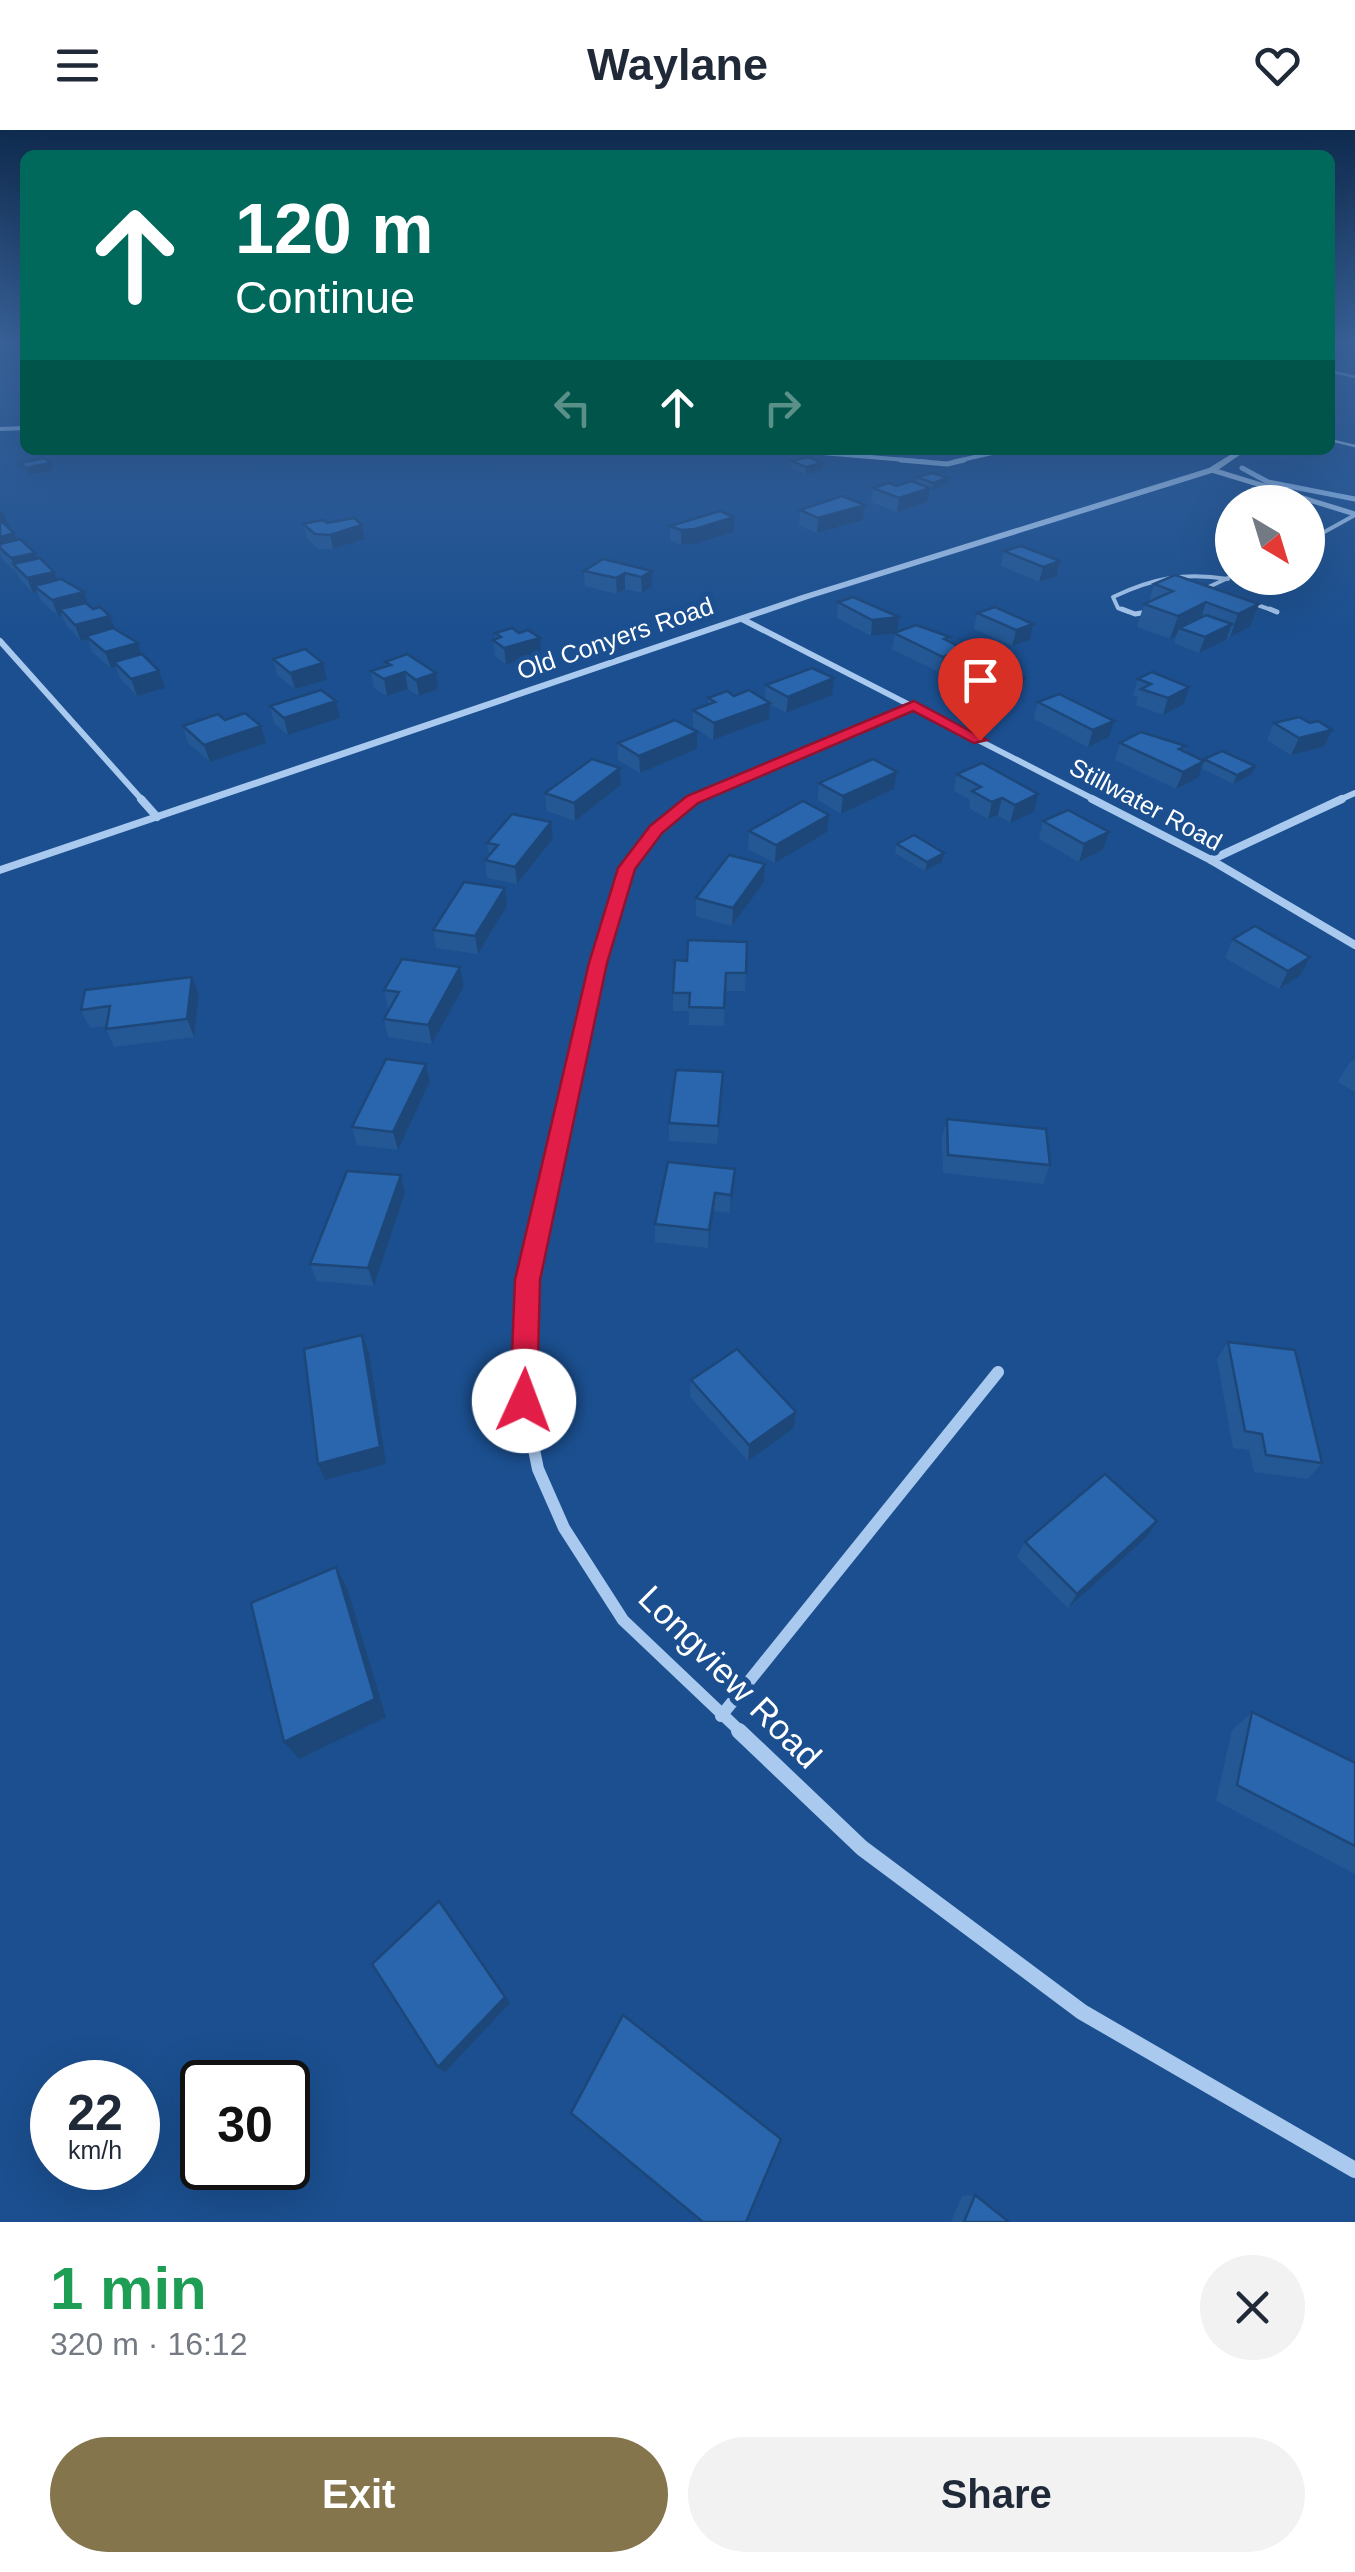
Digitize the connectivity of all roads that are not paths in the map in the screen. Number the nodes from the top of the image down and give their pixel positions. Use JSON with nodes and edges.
{"nodes":[{"id":1,"x":1235,"y":455,"type":"edge"},
{"id":2,"x":1212,"y":470,"type":"junction"},
{"id":3,"x":1355,"y":515,"type":"edge"},
{"id":4,"x":1325,"y":532,"type":"edge"},
{"id":5,"x":1215,"y":576,"type":"edge"},
{"id":6,"x":1215,"y":585,"type":"edge"},
{"id":7,"x":1208,"y":588,"type":"junction"},
{"id":8,"x":1215,"y":590,"type":"edge"},
{"id":9,"x":1192,"y":594,"type":"edge"},
{"id":10,"x":1242,"y":600,"type":"edge"},
{"id":11,"x":1158,"y":610,"type":"edge"},
{"id":12,"x":1277,"y":612,"type":"dead end"},
{"id":13,"x":742,"y":619,"type":"junction"},
{"id":14,"x":0,"y":641,"type":"edge"},
{"id":15,"x":914,"y":706,"type":"junction"},
{"id":16,"x":1355,"y":793,"type":"edge"},
{"id":17,"x":157,"y":817,"type":"junction"},
{"id":18,"x":1211,"y":860,"type":"junction"},
{"id":19,"x":0,"y":870,"type":"edge"},
{"id":20,"x":1355,"y":945,"type":"edge"},
{"id":21,"x":998,"y":1372,"type":"dead end"},
{"id":22,"x":721,"y":1716,"type":"junction"},
{"id":23,"x":1355,"y":2170,"type":"edge"}],
"edges":[{"from":1,"to":2,"type":"street","name":"Old Conyers Road"},
{"from":2,"to":3,"type":"street"},
{"from":2,"to":13,"type":"street","name":"Old Conyers Road"},
{"from":3,"to":4,"type":"lane"},
{"from":5,"to":11,"type":"lane"},
{"from":6,"to":7,"type":"lane"},
{"from":7,"to":8,"type":"lane"},
{"from":7,"to":9,"type":"lane"},
{"from":10,"to":12,"type":"lane"},
{"from":13,"to":15,"type":"street","name":"Stillwater Road"},
{"from":13,"to":17,"type":"street","name":"Old Conyers Road"},
{"from":14,"to":17,"type":"street"},
{"from":15,"to":18,"type":"street","name":"Stillwater Road"},
{"from":15,"to":22,"type":"street","name":"Longview Road"},
{"from":16,"to":18,"type":"street"},
{"from":17,"to":19,"type":"street","name":"Old Conyers Road"},
{"from":18,"to":20,"type":"street","name":"Stillwater Road"},
{"from":21,"to":22,"type":"street"},
{"from":22,"to":23,"type":"street","name":"Longview Road"}]}
